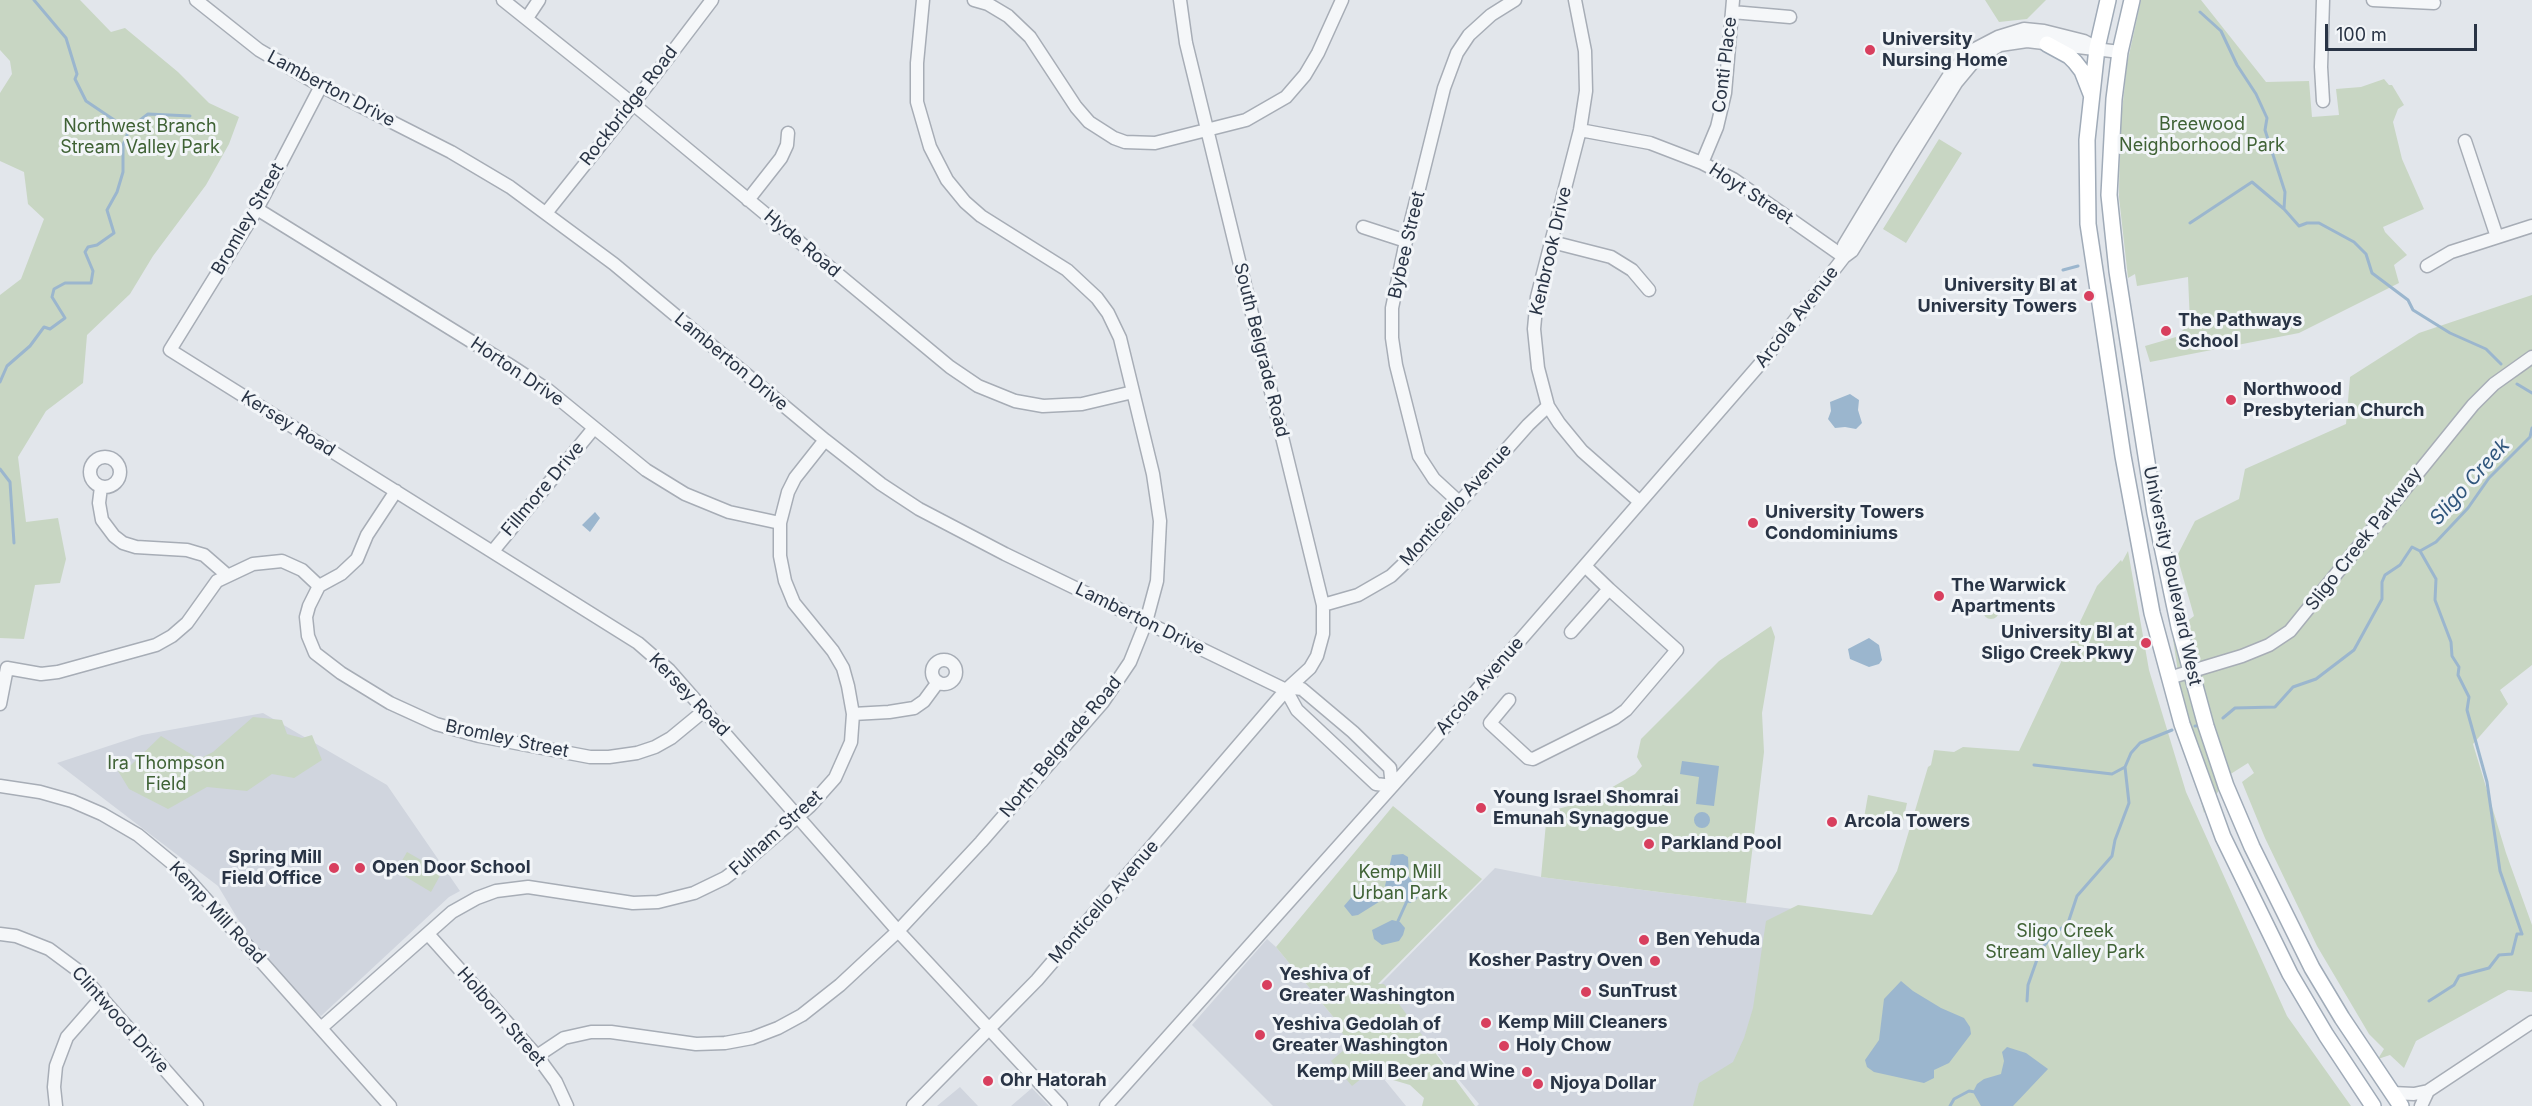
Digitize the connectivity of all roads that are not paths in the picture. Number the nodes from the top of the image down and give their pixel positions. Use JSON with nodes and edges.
{"nodes":[{"id":1,"x":196,"y":0,"type":"edge"},
{"id":2,"x":503,"y":0,"type":"edge"},
{"id":3,"x":539,"y":0,"type":"edge"},
{"id":4,"x":712,"y":0,"type":"edge"},
{"id":5,"x":923,"y":0,"type":"edge"},
{"id":6,"x":974,"y":0,"type":"edge"},
{"id":7,"x":1180,"y":0,"type":"edge"},
{"id":8,"x":1342,"y":0,"type":"edge"},
{"id":9,"x":1515,"y":0,"type":"edge"},
{"id":10,"x":1575,"y":0,"type":"edge"},
{"id":11,"x":2108,"y":0,"type":"edge"},
{"id":12,"x":2132,"y":0,"type":"edge"},
{"id":13,"x":2323,"y":0,"type":"edge"},
{"id":14,"x":2373,"y":0,"type":"edge"},
{"id":15,"x":2434,"y":3,"type":"dead end"},
{"id":16,"x":1733,"y":6,"type":"edge"},
{"id":17,"x":1790,"y":16,"type":"dead end"},
{"id":18,"x":527,"y":18,"type":"junction"},
{"id":19,"x":2047,"y":44,"type":"junction"},
{"id":20,"x":2097,"y":48,"type":"junction"},
{"id":21,"x":2120,"y":52,"type":"junction"},
{"id":22,"x":321,"y":86,"type":"junction"},
{"id":23,"x":2092,"y":95,"type":"junction"},
{"id":24,"x":2323,"y":101,"type":"dead end"},
{"id":25,"x":633,"y":104,"type":"junction"},
{"id":26,"x":1208,"y":130,"type":"junction"},
{"id":27,"x":1580,"y":130,"type":"junction"},
{"id":28,"x":788,"y":133,"type":"dead end"},
{"id":29,"x":2466,"y":141,"type":"dead end"},
{"id":30,"x":1702,"y":163,"type":"junction"},
{"id":31,"x":748,"y":200,"type":"junction"},
{"id":32,"x":257,"y":209,"type":"junction"},
{"id":33,"x":546,"y":213,"type":"junction"},
{"id":34,"x":2532,"y":226,"type":"edge"},
{"id":35,"x":1364,"y":227,"type":"dead end"},
{"id":36,"x":2497,"y":237,"type":"junction"},
{"id":37,"x":1406,"y":241,"type":"junction"},
{"id":38,"x":1552,"y":242,"type":"junction"},
{"id":39,"x":1844,"y":257,"type":"junction"},
{"id":40,"x":2427,"y":266,"type":"dead end"},
{"id":41,"x":1649,"y":290,"type":"dead end"},
{"id":42,"x":170,"y":350,"type":"joint"},
{"id":43,"x":2532,"y":357,"type":"edge"},
{"id":44,"x":1133,"y":392,"type":"junction"},
{"id":45,"x":1548,"y":406,"type":"junction"},
{"id":46,"x":594,"y":428,"type":"junction"},
{"id":47,"x":825,"y":440,"type":"junction"},
{"id":48,"x":101,"y":487,"type":"dead end"},
{"id":49,"x":396,"y":490,"type":"junction"},
{"id":50,"x":1459,"y":502,"type":"junction"},
{"id":51,"x":1640,"y":502,"type":"junction"},
{"id":52,"x":780,"y":523,"type":"junction"},
{"id":53,"x":493,"y":550,"type":"junction"},
{"id":54,"x":1585,"y":566,"type":"junction"},
{"id":55,"x":227,"y":575,"type":"junction"},
{"id":56,"x":319,"y":586,"type":"junction"},
{"id":57,"x":1609,"y":589,"type":"junction"},
{"id":58,"x":1323,"y":605,"type":"junction"},
{"id":59,"x":1146,"y":622,"type":"junction"},
{"id":60,"x":1571,"y":632,"type":"dead end"},
{"id":61,"x":2191,"y":671,"type":"junction"},
{"id":62,"x":2169,"y":678,"type":"junction"},
{"id":63,"x":938,"y":682,"type":"dead end"},
{"id":64,"x":1286,"y":690,"type":"junction"},
{"id":65,"x":1509,"y":700,"type":"dead end"},
{"id":66,"x":0,"y":704,"type":"edge"},
{"id":67,"x":705,"y":710,"type":"junction"},
{"id":68,"x":852,"y":714,"type":"junction"},
{"id":69,"x":0,"y":786,"type":"edge"},
{"id":70,"x":1392,"y":786,"type":"junction"},
{"id":71,"x":798,"y":816,"type":"junction"},
{"id":72,"x":898,"y":931,"type":"junction"},
{"id":73,"x":0,"y":934,"type":"edge"},
{"id":74,"x":428,"y":934,"type":"junction"},
{"id":75,"x":102,"y":997,"type":"junction"},
{"id":76,"x":2532,"y":1023,"type":"edge"},
{"id":77,"x":321,"y":1028,"type":"junction"},
{"id":78,"x":989,"y":1030,"type":"junction"},
{"id":79,"x":537,"y":1056,"type":"junction"},
{"id":80,"x":2428,"y":1091,"type":"junction"},
{"id":81,"x":2392,"y":1093,"type":"junction"},
{"id":82,"x":56,"y":1106,"type":"edge"},
{"id":83,"x":197,"y":1106,"type":"edge"},
{"id":84,"x":390,"y":1106,"type":"edge"},
{"id":85,"x":567,"y":1106,"type":"edge"},
{"id":86,"x":913,"y":1106,"type":"edge"},
{"id":87,"x":1060,"y":1106,"type":"edge"},
{"id":88,"x":1106,"y":1106,"type":"edge"},
{"id":89,"x":2373,"y":1106,"type":"edge"},
{"id":90,"x":2401,"y":1106,"type":"edge"},
{"id":91,"x":2421,"y":1106,"type":"edge"}],
"edges":[{"from":1,"to":22,"type":"street","name":"Lamberton Drive"},
{"from":2,"to":18,"type":"street","name":"Hyde Road"},
{"from":3,"to":18,"type":"street"},
{"from":4,"to":25,"type":"street","name":"Rockbridge Road"},
{"from":5,"to":44,"type":"street","name":"North Belgrade Road"},
{"from":6,"to":26,"type":"street"},
{"from":7,"to":26,"type":"street","name":"South Belgrade Road"},
{"from":8,"to":26,"type":"street"},
{"from":9,"to":37,"type":"street","name":"Bybee Street"},
{"from":10,"to":27,"type":"street","name":"Kenbrook Drive"},
{"from":11,"to":20,"type":"main road","name":"University Boulevard West"},
{"from":12,"to":21,"type":"main road","name":"University Boulevard West"},
{"from":13,"to":24,"type":"street"},
{"from":14,"to":15,"type":"street"},
{"from":16,"to":17,"type":"street"},
{"from":16,"to":30,"type":"street","name":"Conti Place"},
{"from":18,"to":25,"type":"street","name":"Hyde Road"},
{"from":19,"to":20,"type":"street","name":"Arcola Avenue"},
{"from":19,"to":23,"type":"main road"},
{"from":19,"to":39,"type":"street","name":"Arcola Avenue"},
{"from":20,"to":21,"type":"street","name":"Arcola Avenue"},
{"from":20,"to":23,"type":"main road","name":"University Boulevard West"},
{"from":20,"to":39,"type":"street","name":"Arcola Avenue"},
{"from":21,"to":61,"type":"main road","name":"University Boulevard West"},
{"from":22,"to":32,"type":"street","name":"Bromley Street"},
{"from":22,"to":33,"type":"street","name":"Lamberton Drive"},
{"from":23,"to":62,"type":"main road","name":"University Boulevard West"},
{"from":25,"to":31,"type":"street","name":"Hyde Road"},
{"from":25,"to":33,"type":"street","name":"Rockbridge Road"},
{"from":26,"to":58,"type":"street","name":"South Belgrade Road"},
{"from":27,"to":30,"type":"street","name":"Hoyt Street"},
{"from":27,"to":38,"type":"street","name":"Kenbrook Drive"},
{"from":28,"to":31,"type":"street"},
{"from":29,"to":36,"type":"street"},
{"from":30,"to":39,"type":"street","name":"Hoyt Street"},
{"from":31,"to":44,"type":"street","name":"Hyde Road"},
{"from":32,"to":42,"type":"street","name":"Bromley Street"},
{"from":32,"to":46,"type":"street","name":"Horton Drive"},
{"from":33,"to":47,"type":"street","name":"Lamberton Drive"},
{"from":34,"to":36,"type":"street"},
{"from":35,"to":37,"type":"street"},
{"from":36,"to":40,"type":"street"},
{"from":37,"to":50,"type":"street","name":"Bybee Street"},
{"from":38,"to":41,"type":"street"},
{"from":38,"to":45,"type":"street","name":"Kenbrook Drive"},
{"from":39,"to":51,"type":"street","name":"Arcola Avenue"},
{"from":42,"to":49,"type":"street","name":"Kersey Road"},
{"from":43,"to":61,"type":"street","name":"Sligo Creek Parkway"},
{"from":44,"to":59,"type":"street","name":"North Belgrade Road"},
{"from":45,"to":50,"type":"street","name":"Monticello Avenue"},
{"from":45,"to":51,"type":"street","name":"Kenbrook Drive"},
{"from":46,"to":52,"type":"street","name":"Horton Drive"},
{"from":46,"to":53,"type":"street","name":"Fillmore Drive"},
{"from":47,"to":52,"type":"street","name":"Fulham Street"},
{"from":47,"to":59,"type":"street","name":"Lamberton Drive"},
{"from":48,"to":55,"type":"street"},
{"from":49,"to":53,"type":"street","name":"Kersey Road"},
{"from":49,"to":56,"type":"street"},
{"from":50,"to":58,"type":"street","name":"Monticello Avenue"},
{"from":51,"to":54,"type":"street","name":"Arcola Avenue"},
{"from":52,"to":68,"type":"street","name":"Fulham Street"},
{"from":53,"to":67,"type":"street","name":"Kersey Road"},
{"from":54,"to":57,"type":"street"},
{"from":54,"to":70,"type":"street","name":"Arcola Avenue"},
{"from":55,"to":56,"type":"street"},
{"from":55,"to":66,"type":"street"},
{"from":56,"to":67,"type":"street","name":"Bromley Street"},
{"from":57,"to":60,"type":"street"},
{"from":57,"to":65,"type":"street"},
{"from":58,"to":64,"type":"street","name":"South Belgrade Road"},
{"from":59,"to":64,"type":"street","name":"Lamberton Drive"},
{"from":59,"to":72,"type":"street","name":"North Belgrade Road"},
{"from":61,"to":62,"type":"street","name":"Sligo Creek Parkway"},
{"from":61,"to":81,"type":"main road","name":"University Boulevard West"},
{"from":62,"to":89,"type":"main road","name":"University Boulevard West"},
{"from":63,"to":68,"type":"street"},
{"from":64,"to":70,"type":"street"},
{"from":64,"to":70,"type":"street","name":"Lamberton Drive"},
{"from":64,"to":78,"type":"street","name":"Monticello Avenue"},
{"from":67,"to":71,"type":"street","name":"Kersey Road"},
{"from":68,"to":71,"type":"street","name":"Fulham Street"},
{"from":69,"to":77,"type":"street","name":"Kemp Mill Road"},
{"from":70,"to":88,"type":"street","name":"Arcola Avenue"},
{"from":71,"to":72,"type":"street","name":"Kersey Road"},
{"from":71,"to":74,"type":"street","name":"Fulham Street"},
{"from":72,"to":78,"type":"street","name":"Kersey Road"},
{"from":72,"to":79,"type":"street","name":"North Belgrade Road"},
{"from":73,"to":75,"type":"street","name":"Clintwood Drive"},
{"from":74,"to":77,"type":"street","name":"Fulham Street"},
{"from":74,"to":79,"type":"street","name":"Holborn Street"},
{"from":75,"to":82,"type":"street"},
{"from":75,"to":83,"type":"street","name":"Clintwood Drive"},
{"from":76,"to":80,"type":"street"},
{"from":77,"to":84,"type":"street","name":"Kemp Mill Road"},
{"from":78,"to":86,"type":"street","name":"Monticello Avenue"},
{"from":78,"to":87,"type":"street","name":"Kersey Road"},
{"from":79,"to":85,"type":"street","name":"Holborn Street"},
{"from":80,"to":81,"type":"street"},
{"from":80,"to":91,"type":"street"},
{"from":81,"to":90,"type":"main road","name":"University Boulevard West"}]}
